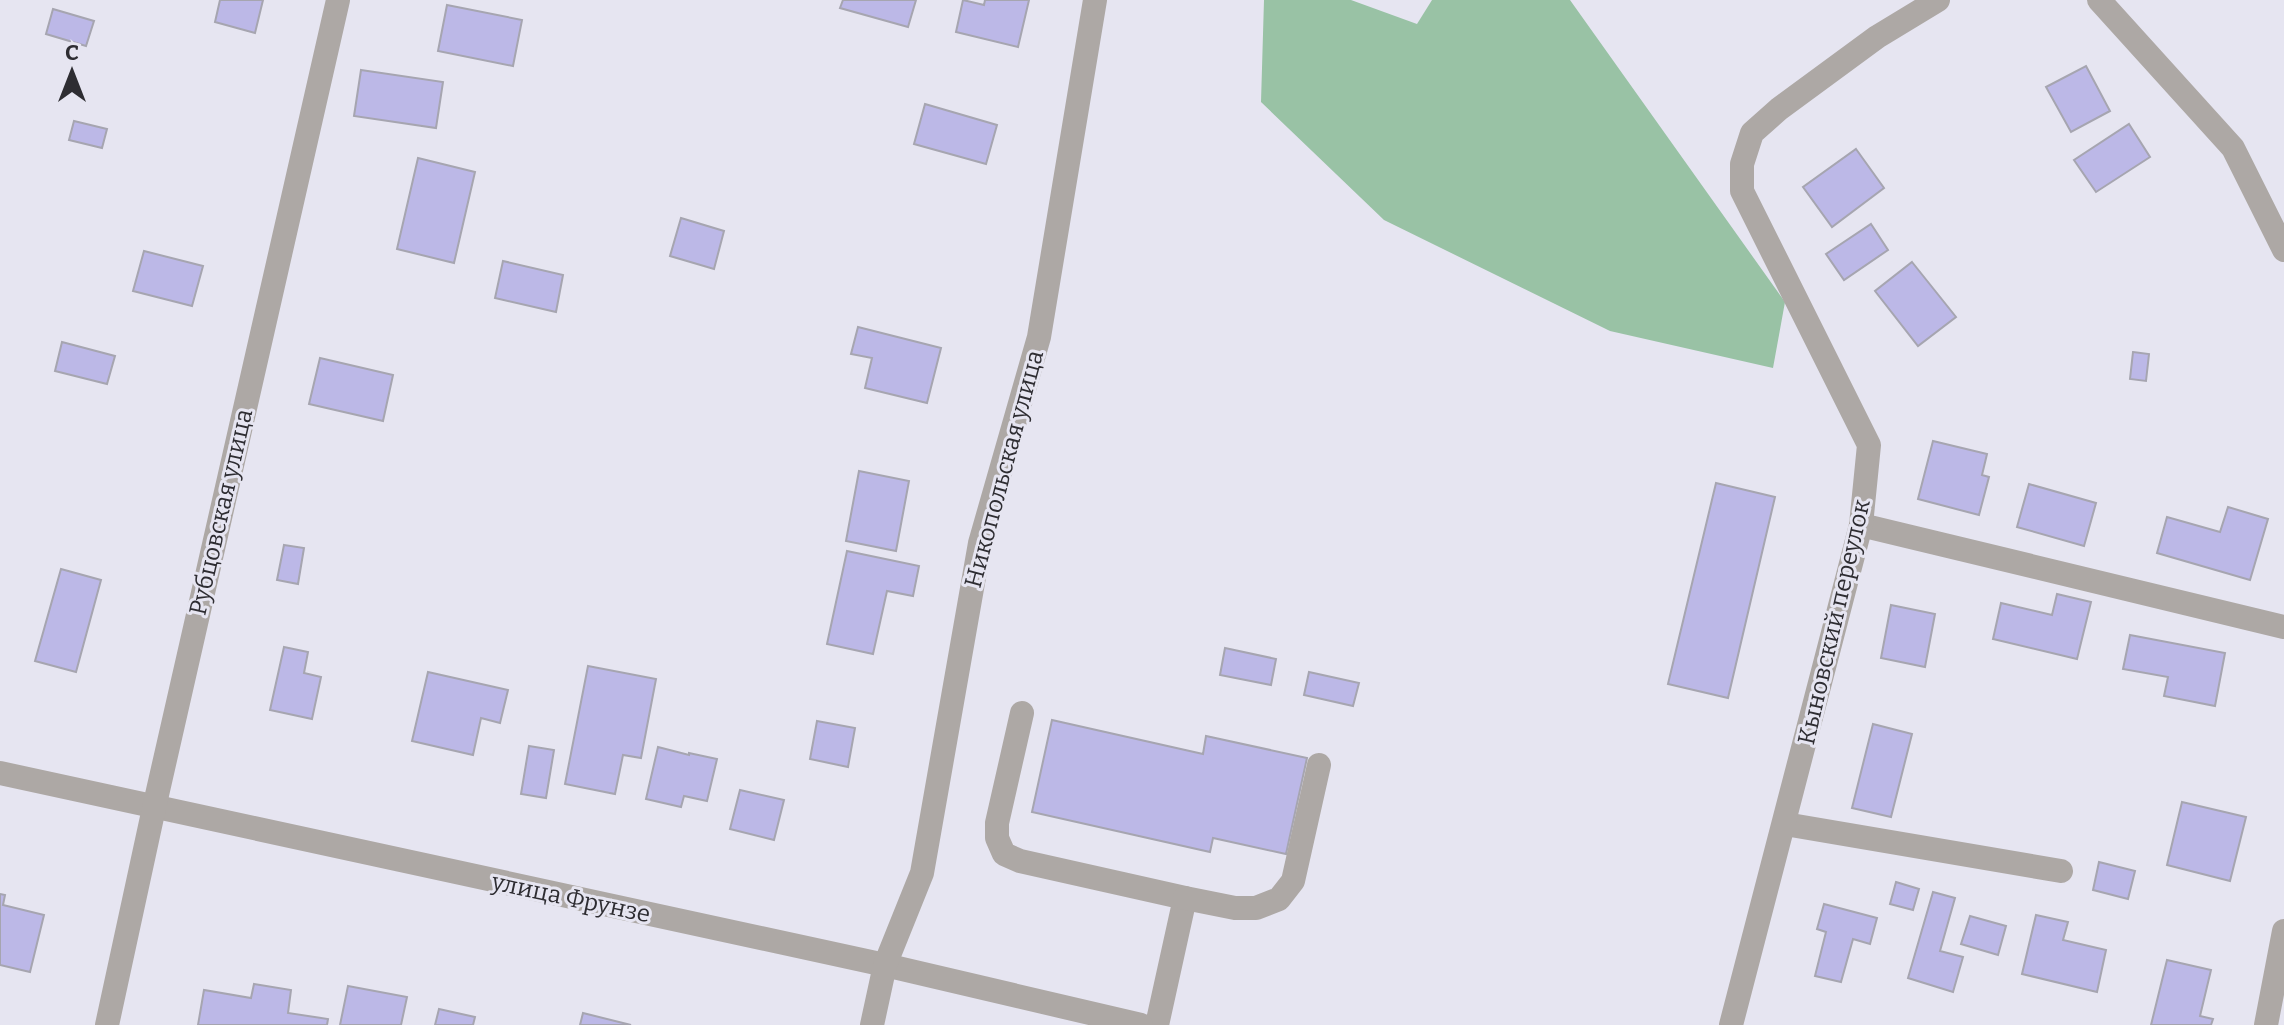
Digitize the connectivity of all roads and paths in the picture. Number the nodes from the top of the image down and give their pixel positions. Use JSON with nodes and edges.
{"nodes":[{"id":1,"x":338,"y":0,"type":"edge"},
{"id":2,"x":1095,"y":0,"type":"edge"},
{"id":3,"x":1938,"y":0,"type":"edge"},
{"id":4,"x":2099,"y":0,"type":"edge"},
{"id":5,"x":2284,"y":250,"type":"edge"},
{"id":6,"x":1861,"y":525,"type":"junction"},
{"id":7,"x":2284,"y":627,"type":"edge"},
{"id":8,"x":1022,"y":713,"type":"dead end"},
{"id":9,"x":1319,"y":765,"type":"dead end"},
{"id":10,"x":0,"y":773,"type":"edge"},
{"id":11,"x":154,"y":808,"type":"junction"},
{"id":12,"x":1785,"y":824,"type":"junction"},
{"id":13,"x":2061,"y":871,"type":"dead end"},
{"id":14,"x":1185,"y":898,"type":"junction"},
{"id":15,"x":2284,"y":931,"type":"edge"},
{"id":16,"x":885,"y":965,"type":"junction"},
{"id":17,"x":107,"y":1025,"type":"edge"},
{"id":18,"x":872,"y":1025,"type":"edge"},
{"id":19,"x":1141,"y":1025,"type":"edge"},
{"id":20,"x":1157,"y":1025,"type":"edge"},
{"id":21,"x":1731,"y":1025,"type":"edge"},
{"id":22,"x":2266,"y":1025,"type":"edge"}],
"edges":[{"from":1,"to":11,"type":"street","name":"Рубцовская улица"},
{"from":2,"to":16,"type":"street","name":"Никопольская улица"},
{"from":3,"to":6,"type":"street","name":"Кыновский переулок"},
{"from":4,"to":5,"type":"street"},
{"from":6,"to":7,"type":"street"},
{"from":6,"to":12,"type":"street","name":"Кыновский переулок"},
{"from":8,"to":14,"type":"street"},
{"from":9,"to":14,"type":"street"},
{"from":10,"to":11,"type":"street","name":"улица Фрунзе"},
{"from":11,"to":16,"type":"street","name":"улица Фрунзе"},
{"from":11,"to":17,"type":"street","name":"Рубцовская улица"},
{"from":12,"to":13,"type":"street"},
{"from":12,"to":21,"type":"street","name":"Кыновский переулок"},
{"from":14,"to":20,"type":"street"},
{"from":15,"to":22,"type":"street"},
{"from":16,"to":18,"type":"street","name":"Никопольская улица"},
{"from":16,"to":19,"type":"street","name":"улица Фрунзе"}]}
